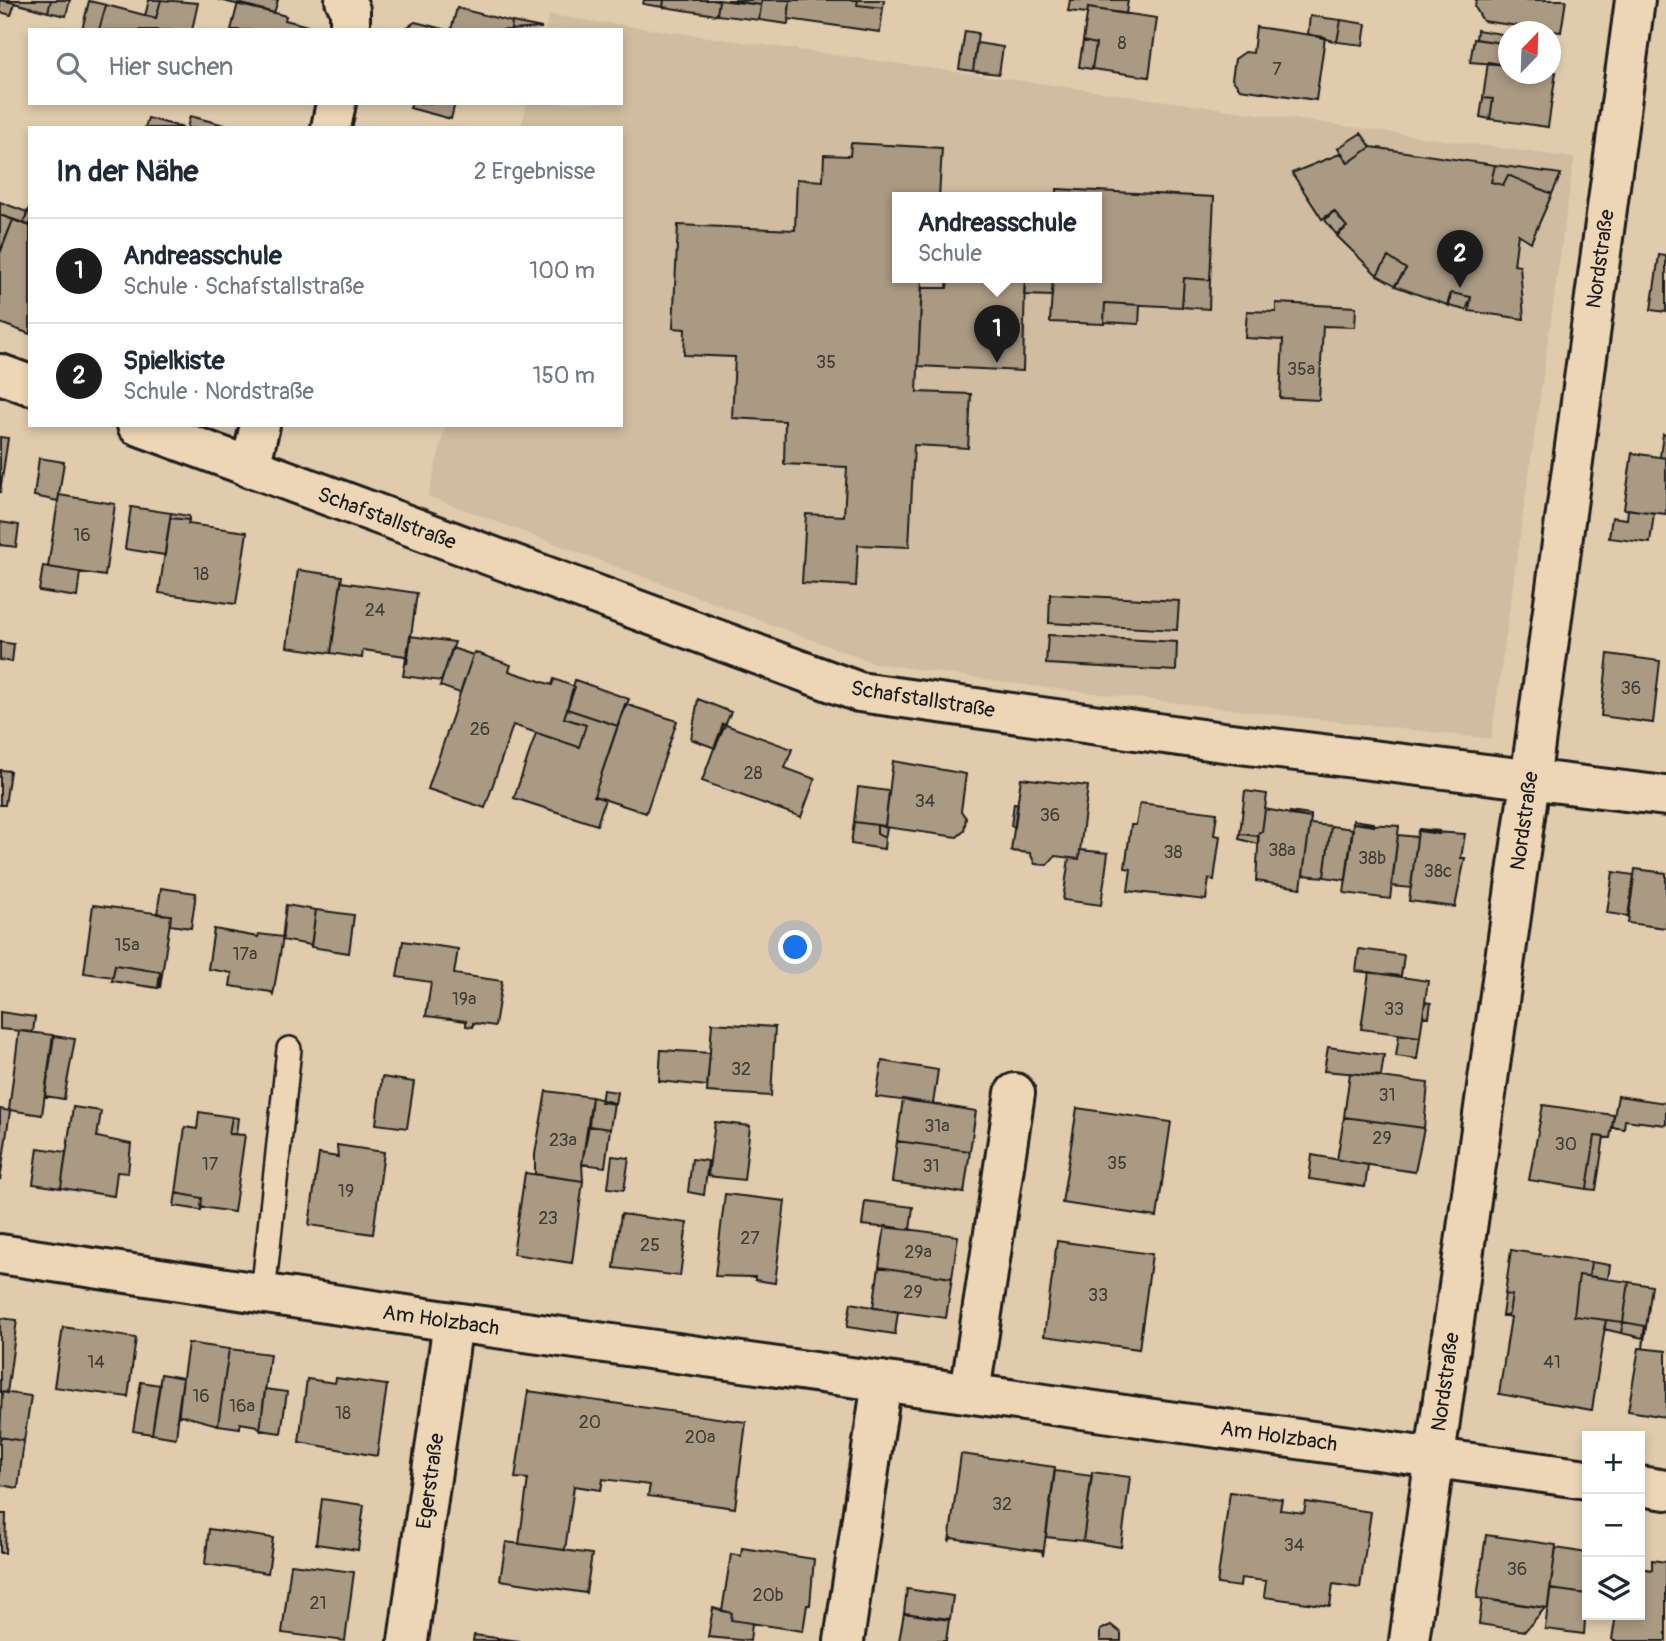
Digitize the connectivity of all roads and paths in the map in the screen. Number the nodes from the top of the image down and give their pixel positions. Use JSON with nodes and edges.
{"nodes":[{"id":1,"x":1635,"y":0,"type":"edge"},
{"id":2,"x":336,"y":105,"type":"edge"},
{"id":3,"x":331,"y":126,"type":"edge"},
{"id":4,"x":0,"y":374,"type":"edge"},
{"id":5,"x":28,"y":384,"type":"edge"},
{"id":6,"x":142,"y":427,"type":"edge"},
{"id":7,"x":260,"y":427,"type":"edge"},
{"id":8,"x":250,"y":468,"type":"junction"},
{"id":9,"x":1530,"y":781,"type":"junction"},
{"id":10,"x":1666,"y":796,"type":"edge"},
{"id":11,"x":289,"y":1049,"type":"dead end"},
{"id":12,"x":1015,"y":1093,"type":"dead end"},
{"id":13,"x":0,"y":1254,"type":"edge"},
{"id":14,"x":263,"y":1294,"type":"junction"},
{"id":15,"x":453,"y":1322,"type":"junction"},
{"id":16,"x":882,"y":1381,"type":"junction"},
{"id":17,"x":970,"y":1393,"type":"junction"},
{"id":18,"x":1435,"y":1457,"type":"junction"},
{"id":19,"x":1582,"y":1478,"type":"edge"},
{"id":20,"x":1645,"y":1487,"type":"edge"},
{"id":21,"x":1666,"y":1490,"type":"edge"},
{"id":22,"x":408,"y":1641,"type":"edge"},
{"id":23,"x":844,"y":1641,"type":"edge"},
{"id":24,"x":1409,"y":1641,"type":"edge"}],
"edges":[{"from":1,"to":9,"type":"street","name":"Nordstraße"},
{"from":2,"to":3,"type":"street"},
{"from":4,"to":5,"type":"street"},
{"from":6,"to":8,"type":"street","name":"Schafstallstraße"},
{"from":7,"to":8,"type":"street"},
{"from":8,"to":9,"type":"street","name":"Schafstallstraße"},
{"from":9,"to":10,"type":"street","name":"Schafstallstraße"},
{"from":9,"to":18,"type":"street","name":"Nordstraße"},
{"from":11,"to":14,"type":"lane"},
{"from":12,"to":17,"type":"street"},
{"from":13,"to":14,"type":"street","name":"Am Holzbach"},
{"from":14,"to":15,"type":"street","name":"Am Holzbach"},
{"from":15,"to":16,"type":"street","name":"Am Holzbach"},
{"from":15,"to":22,"type":"street","name":"Egerstraße"},
{"from":16,"to":17,"type":"street","name":"Am Holzbach"},
{"from":16,"to":23,"type":"street"},
{"from":17,"to":18,"type":"street","name":"Am Holzbach"},
{"from":18,"to":19,"type":"street","name":"Am Holzbach"},
{"from":18,"to":24,"type":"street","name":"Nordstraße"},
{"from":20,"to":21,"type":"street"}]}
